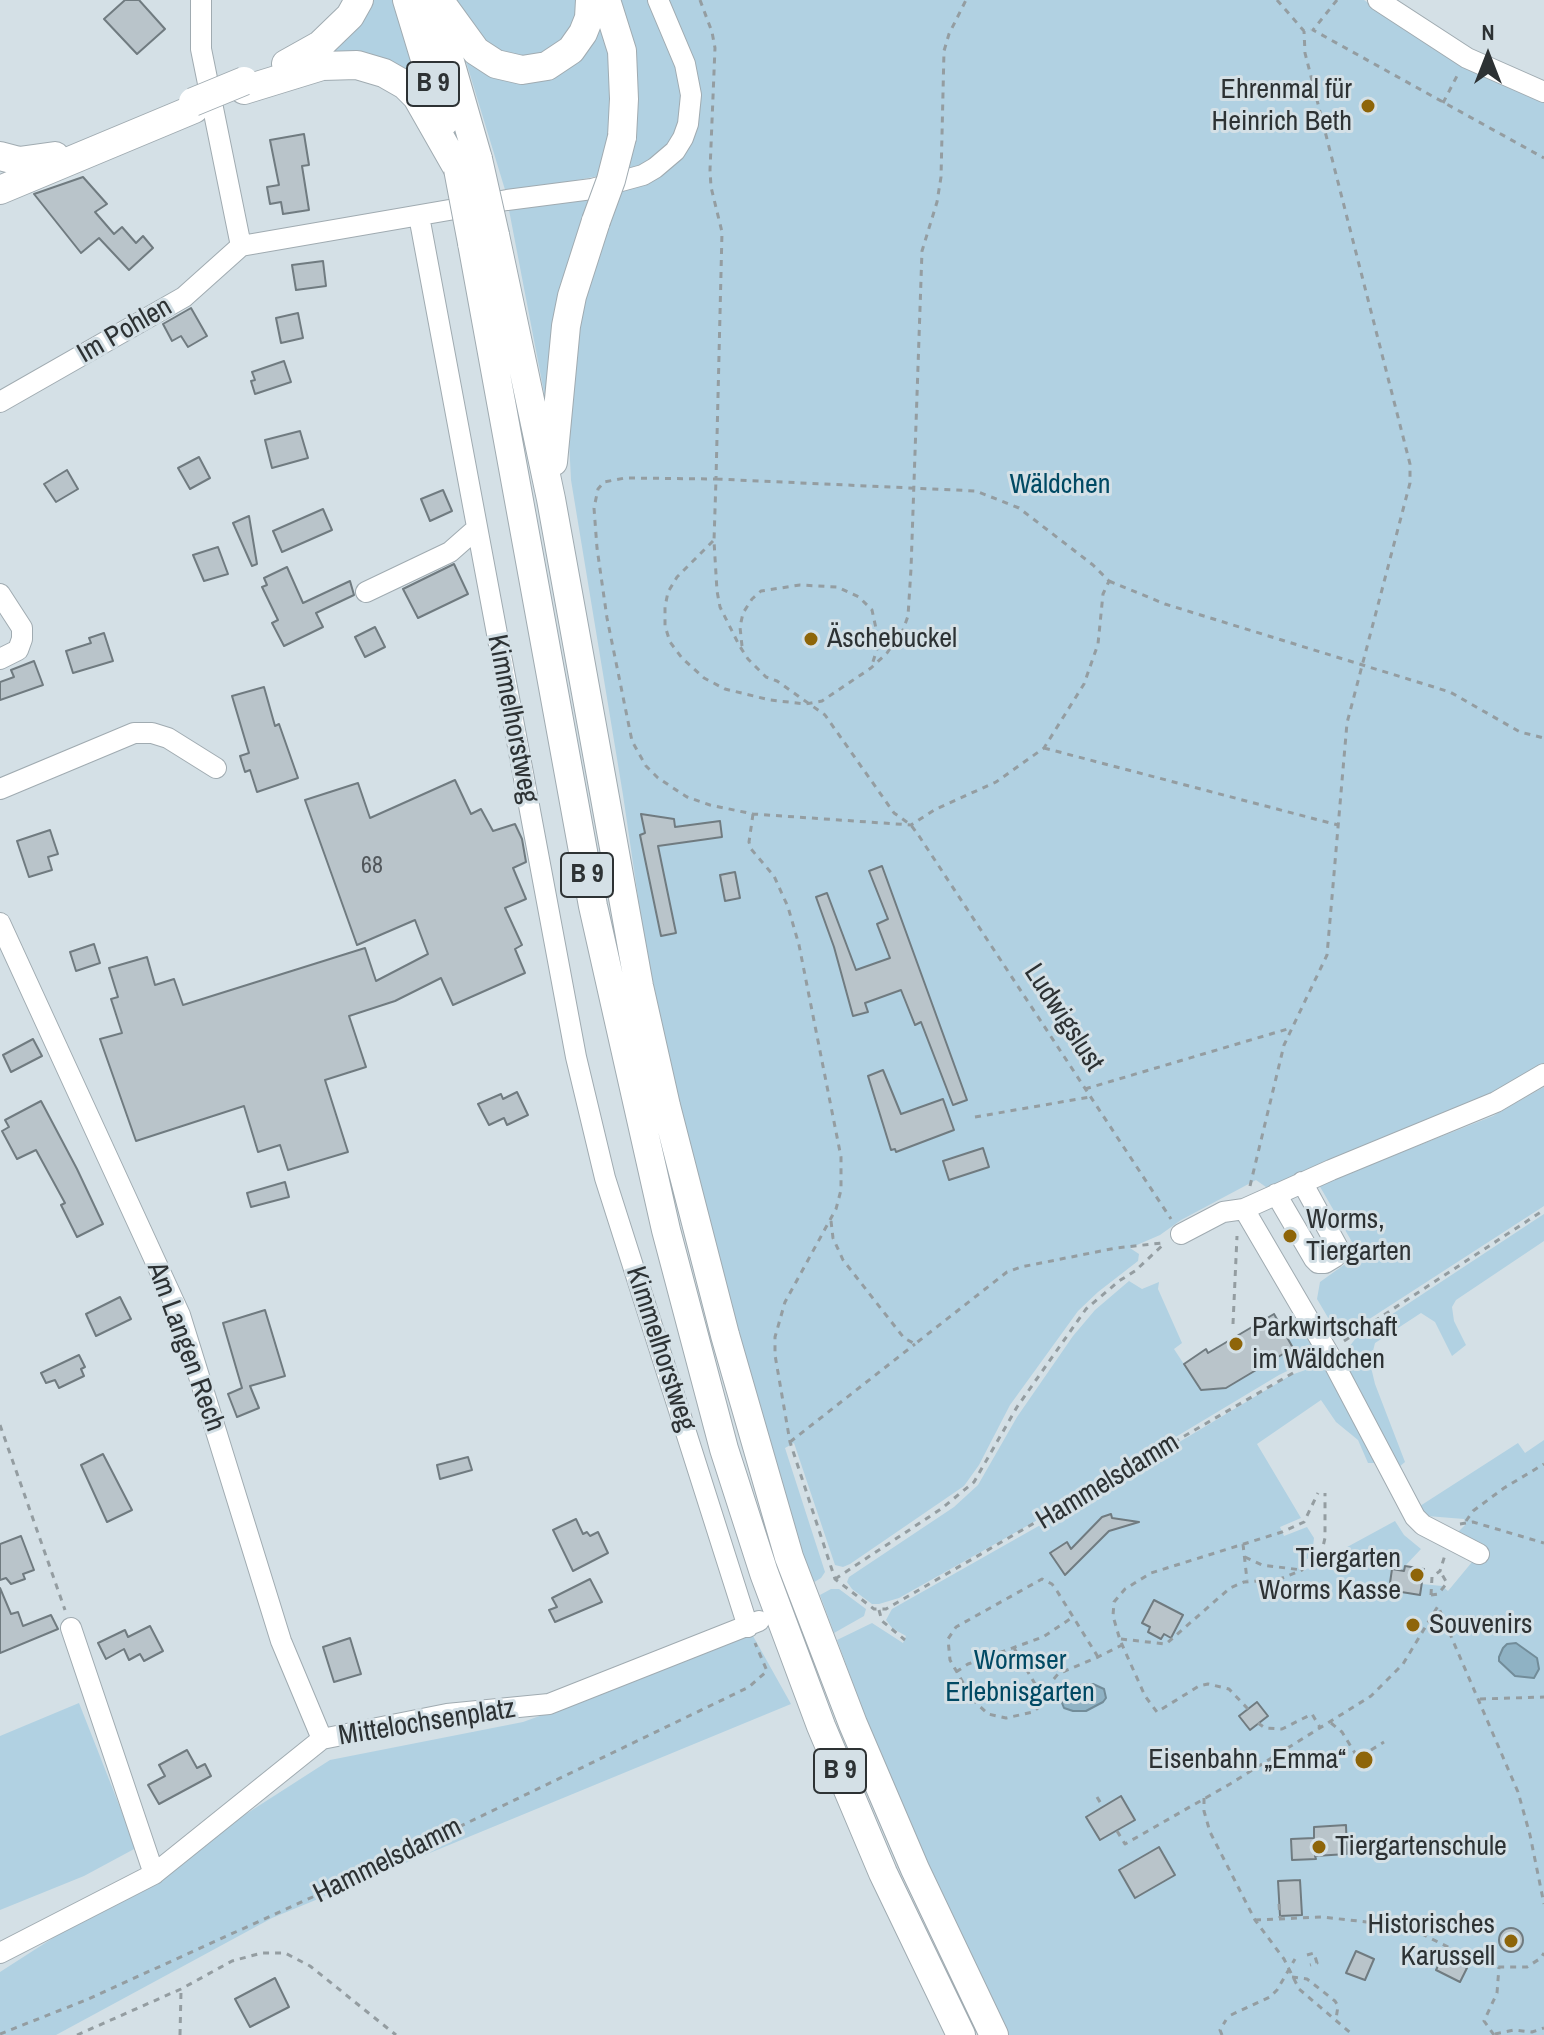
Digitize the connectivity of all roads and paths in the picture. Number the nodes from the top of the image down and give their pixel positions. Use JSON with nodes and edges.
{"nodes":[{"id":1,"x":201,"y":0,"type":"edge"},
{"id":2,"x":359,"y":0,"type":"edge"},
{"id":3,"x":407,"y":0,"type":"edge"},
{"id":4,"x":432,"y":0,"type":"edge"},
{"id":5,"x":439,"y":0,"type":"edge"},
{"id":6,"x":590,"y":0,"type":"edge"},
{"id":7,"x":606,"y":0,"type":"edge"},
{"id":8,"x":658,"y":0,"type":"edge"},
{"id":9,"x":700,"y":0,"type":"edge"},
{"id":10,"x":966,"y":0,"type":"edge"},
{"id":11,"x":1277,"y":0,"type":"edge"},
{"id":12,"x":1337,"y":0,"type":"edge"},
{"id":13,"x":1378,"y":0,"type":"edge"},
{"id":14,"x":1313,"y":30,"type":"junction"},
{"id":15,"x":1304,"y":31,"type":"junction"},
{"id":16,"x":1467,"y":58,"type":"junction"},
{"id":17,"x":244,"y":86,"type":"junction"},
{"id":18,"x":1544,"y":92,"type":"edge"},
{"id":19,"x":1443,"y":103,"type":"junction"},
{"id":20,"x":194,"y":106,"type":"junction"},
{"id":21,"x":0,"y":156,"type":"edge"},
{"id":22,"x":1544,"y":158,"type":"edge"},
{"id":23,"x":468,"y":164,"type":"junction"},
{"id":24,"x":0,"y":190,"type":"edge"},
{"id":25,"x":419,"y":216,"type":"junction"},
{"id":26,"x":484,"y":239,"type":"junction"},
{"id":27,"x":241,"y":246,"type":"junction"},
{"id":28,"x":0,"y":402,"type":"edge"},
{"id":29,"x":716,"y":479,"type":"junction"},
{"id":30,"x":914,"y":487,"type":"junction"},
{"id":31,"x":551,"y":499,"type":"junction"},
{"id":32,"x":475,"y":530,"type":"junction"},
{"id":33,"x":714,"y":541,"type":"junction"},
{"id":34,"x":1109,"y":581,"type":"junction"},
{"id":35,"x":366,"y":592,"type":"dead end"},
{"id":36,"x":0,"y":594,"type":"edge"},
{"id":37,"x":742,"y":650,"type":"junction"},
{"id":38,"x":0,"y":659,"type":"edge"},
{"id":39,"x":1362,"y":666,"type":"junction"},
{"id":40,"x":871,"y":668,"type":"junction"},
{"id":41,"x":806,"y":704,"type":"junction"},
{"id":42,"x":1544,"y":738,"type":"edge"},
{"id":43,"x":1044,"y":748,"type":"junction"},
{"id":44,"x":216,"y":768,"type":"dead end"},
{"id":45,"x":0,"y":789,"type":"edge"},
{"id":46,"x":753,"y":814,"type":"junction"},
{"id":47,"x":911,"y":825,"type":"junction"},
{"id":48,"x":1338,"y":825,"type":"junction"},
{"id":49,"x":0,"y":923,"type":"edge"},
{"id":50,"x":1291,"y":1028,"type":"junction"},
{"id":51,"x":1544,"y":1074,"type":"edge"},
{"id":52,"x":1085,"y":1089,"type":"junction"},
{"id":53,"x":1090,"y":1097,"type":"junction"},
{"id":54,"x":975,"y":1117,"type":"dead end"},
{"id":55,"x":1302,"y":1182,"type":"junction"},
{"id":56,"x":1276,"y":1194,"type":"junction"},
{"id":57,"x":1244,"y":1209,"type":"junction"},
{"id":58,"x":1544,"y":1210,"type":"edge"},
{"id":59,"x":831,"y":1221,"type":"junction"},
{"id":60,"x":1172,"y":1238,"type":"junction"},
{"id":61,"x":1233,"y":1324,"type":"dead end"},
{"id":62,"x":915,"y":1344,"type":"junction"},
{"id":63,"x":1330,"y":1356,"type":"junction"},
{"id":64,"x":0,"y":1425,"type":"edge"},
{"id":65,"x":790,"y":1442,"type":"junction"},
{"id":66,"x":1544,"y":1464,"type":"edge"},
{"id":67,"x":1318,"y":1493,"type":"dead end"},
{"id":68,"x":1325,"y":1493,"type":"dead end"},
{"id":69,"x":1466,"y":1521,"type":"junction"},
{"id":70,"x":1449,"y":1538,"type":"junction"},
{"id":71,"x":1544,"y":1543,"type":"edge"},
{"id":72,"x":1243,"y":1544,"type":"junction"},
{"id":73,"x":1479,"y":1554,"type":"dead end"},
{"id":74,"x":1245,"y":1557,"type":"junction"},
{"id":75,"x":1302,"y":1570,"type":"junction"},
{"id":76,"x":835,"y":1579,"type":"junction"},
{"id":77,"x":1247,"y":1582,"type":"junction"},
{"id":78,"x":1431,"y":1595,"type":"junction"},
{"id":79,"x":1438,"y":1606,"type":"junction"},
{"id":80,"x":879,"y":1610,"type":"junction"},
{"id":81,"x":1073,"y":1617,"type":"junction"},
{"id":82,"x":754,"y":1624,"type":"junction"},
{"id":83,"x":71,"y":1628,"type":"joint"},
{"id":84,"x":905,"y":1640,"type":"dead end"},
{"id":85,"x":1120,"y":1640,"type":"junction"},
{"id":86,"x":1122,"y":1645,"type":"junction"},
{"id":87,"x":1014,"y":1648,"type":"junction"},
{"id":88,"x":1098,"y":1657,"type":"junction"},
{"id":89,"x":956,"y":1672,"type":"junction"},
{"id":90,"x":1043,"y":1697,"type":"junction"},
{"id":91,"x":1544,"y":1697,"type":"edge"},
{"id":92,"x":1478,"y":1699,"type":"junction"},
{"id":93,"x":1248,"y":1709,"type":"dead end"},
{"id":94,"x":1258,"y":1723,"type":"dead end"},
{"id":95,"x":1331,"y":1723,"type":"junction"},
{"id":96,"x":1321,"y":1729,"type":"junction"},
{"id":97,"x":322,"y":1739,"type":"junction"},
{"id":98,"x":1384,"y":1742,"type":"dead end"},
{"id":99,"x":1097,"y":1797,"type":"dead end"},
{"id":100,"x":1204,"y":1798,"type":"junction"},
{"id":101,"x":1103,"y":1807,"type":"dead end"},
{"id":102,"x":1117,"y":1831,"type":"dead end"},
{"id":103,"x":154,"y":1874,"type":"junction"},
{"id":104,"x":1279,"y":1904,"type":"dead end"},
{"id":105,"x":1544,"y":1904,"type":"edge"},
{"id":106,"x":1280,"y":1918,"type":"junction"},
{"id":107,"x":1255,"y":1920,"type":"junction"},
{"id":108,"x":0,"y":1953,"type":"edge"},
{"id":109,"x":1544,"y":1953,"type":"edge"},
{"id":110,"x":1307,"y":1955,"type":"dead end"},
{"id":111,"x":1295,"y":1959,"type":"dead end"},
{"id":112,"x":1310,"y":1965,"type":"dead end"},
{"id":113,"x":1499,"y":1967,"type":"junction"},
{"id":114,"x":1289,"y":1968,"type":"junction"},
{"id":115,"x":1298,"y":1969,"type":"dead end"},
{"id":116,"x":1292,"y":1975,"type":"junction"},
{"id":117,"x":181,"y":1989,"type":"junction"},
{"id":118,"x":1231,"y":2015,"type":"dead end"},
{"id":119,"x":1336,"y":2019,"type":"junction"},
{"id":120,"x":1226,"y":2020,"type":"dead end"},
{"id":121,"x":1544,"y":2028,"type":"edge"},
{"id":122,"x":0,"y":2034,"type":"edge"},
{"id":123,"x":1494,"y":2034,"type":"edge"},
{"id":124,"x":77,"y":2035,"type":"edge"},
{"id":125,"x":180,"y":2035,"type":"edge"},
{"id":126,"x":396,"y":2035,"type":"edge"},
{"id":127,"x":961,"y":2035,"type":"edge"},
{"id":128,"x":994,"y":2035,"type":"edge"},
{"id":129,"x":1222,"y":2035,"type":"edge"},
{"id":130,"x":1353,"y":2035,"type":"edge"}],
"edges":[{"from":1,"to":27,"type":"street"},
{"from":2,"to":17,"type":"highway"},
{"from":3,"to":23,"type":"highway","number":"B 9"},
{"from":4,"to":23,"type":"highway"},
{"from":5,"to":6,"type":"highway"},
{"from":7,"to":31,"type":"highway","number":"B 9","bridge":true},
{"from":8,"to":25,"type":"street"},
{"from":9,"to":29,"type":"path"},
{"from":10,"to":30,"type":"path"},
{"from":11,"to":15,"type":"path"},
{"from":12,"to":14,"type":"path"},
{"from":13,"to":16,"type":"street"},
{"from":14,"to":15,"type":"path"},
{"from":14,"to":19,"type":"path"},
{"from":15,"to":39,"type":"path"},
{"from":16,"to":18,"type":"street"},
{"from":16,"to":19,"type":"path"},
{"from":17,"to":20,"type":"highway","bridge":true},
{"from":17,"to":23,"type":"highway"},
{"from":19,"to":22,"type":"path"},
{"from":20,"to":21,"type":"highway"},
{"from":20,"to":24,"type":"highway"},
{"from":23,"to":26,"type":"highway","bridge":true},
{"from":25,"to":27,"type":"street"},
{"from":25,"to":32,"type":"street","name":"Kimmelhorstweg"},
{"from":26,"to":31,"type":"highway"},
{"from":26,"to":127,"type":"highway","number":"B 9"},
{"from":27,"to":28,"type":"street","name":"Im Pohlen"},
{"from":29,"to":30,"type":"path"},
{"from":29,"to":33,"type":"path"},
{"from":29,"to":46,"type":"path"},
{"from":30,"to":34,"type":"path"},
{"from":30,"to":40,"type":"path"},
{"from":31,"to":128,"type":"highway","number":"B 9"},
{"from":32,"to":35,"type":"street"},
{"from":32,"to":82,"type":"street","name":"Kimmelhorstweg"},
{"from":33,"to":37,"type":"path"},
{"from":33,"to":41,"type":"path"},
{"from":34,"to":39,"type":"path"},
{"from":34,"to":43,"type":"path"},
{"from":36,"to":38,"type":"street"},
{"from":37,"to":40,"type":"path"},
{"from":37,"to":41,"type":"path"},
{"from":39,"to":42,"type":"path"},
{"from":39,"to":48,"type":"path"},
{"from":40,"to":41,"type":"path"},
{"from":41,"to":47,"type":"path","name":"Ludwigslust"},
{"from":43,"to":47,"type":"path"},
{"from":43,"to":48,"type":"path"},
{"from":44,"to":45,"type":"street"},
{"from":46,"to":47,"type":"path"},
{"from":46,"to":59,"type":"path"},
{"from":47,"to":52,"type":"path","name":"Ludwigslust"},
{"from":48,"to":50,"type":"path"},
{"from":49,"to":97,"type":"street","name":"Am Langen Rech"},
{"from":50,"to":52,"type":"path"},
{"from":50,"to":57,"type":"path"},
{"from":51,"to":55,"type":"street"},
{"from":52,"to":53,"type":"path","name":"Ludwigslust"},
{"from":53,"to":54,"type":"path"},
{"from":53,"to":60,"type":"path","name":"Ludwigslust"},
{"from":55,"to":56,"type":"street"},
{"from":55,"to":56,"type":"street"},
{"from":56,"to":57,"type":"street"},
{"from":57,"to":60,"type":"street"},
{"from":57,"to":61,"type":"path"},
{"from":57,"to":63,"type":"street"},
{"from":58,"to":63,"type":"path","name":"Hammelsdamm"},
{"from":59,"to":62,"type":"path"},
{"from":59,"to":65,"type":"path"},
{"from":60,"to":62,"type":"path"},
{"from":60,"to":76,"type":"path"},
{"from":62,"to":65,"type":"path"},
{"from":63,"to":70,"type":"street"},
{"from":63,"to":80,"type":"path","name":"Hammelsdamm"},
{"from":64,"to":83,"type":"path"},
{"from":65,"to":76,"type":"path"},
{"from":66,"to":69,"type":"path"},
{"from":67,"to":72,"type":"path"},
{"from":68,"to":75,"type":"path"},
{"from":69,"to":70,"type":"path"},
{"from":69,"to":71,"type":"path"},
{"from":70,"to":73,"type":"street"},
{"from":72,"to":74,"type":"path"},
{"from":72,"to":85,"type":"path"},
{"from":74,"to":75,"type":"path"},
{"from":74,"to":77,"type":"path"},
{"from":75,"to":77,"type":"path"},
{"from":76,"to":80,"type":"path"},
{"from":77,"to":85,"type":"path"},
{"from":78,"to":78,"type":"path"},
{"from":78,"to":79,"type":"path"},
{"from":79,"to":92,"type":"path"},
{"from":79,"to":95,"type":"path"},
{"from":80,"to":84,"type":"path"},
{"from":81,"to":87,"type":"path"},
{"from":81,"to":88,"type":"path"},
{"from":81,"to":89,"type":"path"},
{"from":82,"to":97,"type":"street","name":"Mittelochsenplatz"},
{"from":82,"to":122,"type":"path","name":"Hammelsdamm"},
{"from":83,"to":103,"type":"street"},
{"from":85,"to":86,"type":"path"},
{"from":86,"to":88,"type":"path"},
{"from":86,"to":93,"type":"path"},
{"from":87,"to":89,"type":"path"},
{"from":87,"to":90,"type":"path"},
{"from":88,"to":90,"type":"path"},
{"from":89,"to":90,"type":"path"},
{"from":91,"to":92,"type":"path"},
{"from":92,"to":105,"type":"path"},
{"from":94,"to":96,"type":"path"},
{"from":95,"to":96,"type":"path"},
{"from":95,"to":98,"type":"path"},
{"from":96,"to":100,"type":"path"},
{"from":97,"to":103,"type":"street","name":"Mittelochsenplatz"},
{"from":99,"to":101,"type":"path"},
{"from":100,"to":102,"type":"path"},
{"from":100,"to":107,"type":"path"},
{"from":103,"to":108,"type":"street","name":"Mittelochsenplatz"},
{"from":104,"to":106,"type":"path"},
{"from":106,"to":107,"type":"path"},
{"from":106,"to":113,"type":"path"},
{"from":107,"to":114,"type":"path"},
{"from":109,"to":113,"type":"path"},
{"from":110,"to":112,"type":"path"},
{"from":111,"to":114,"type":"path"},
{"from":113,"to":123,"type":"path"},
{"from":114,"to":116,"type":"path"},
{"from":114,"to":118,"type":"path"},
{"from":115,"to":116,"type":"path"},
{"from":116,"to":119,"type":"path"},
{"from":116,"to":119,"type":"path"},
{"from":117,"to":124,"type":"path"},
{"from":117,"to":125,"type":"path"},
{"from":117,"to":126,"type":"path"},
{"from":119,"to":130,"type":"path"},
{"from":120,"to":129,"type":"path"},
{"from":121,"to":123,"type":"path"}]}
